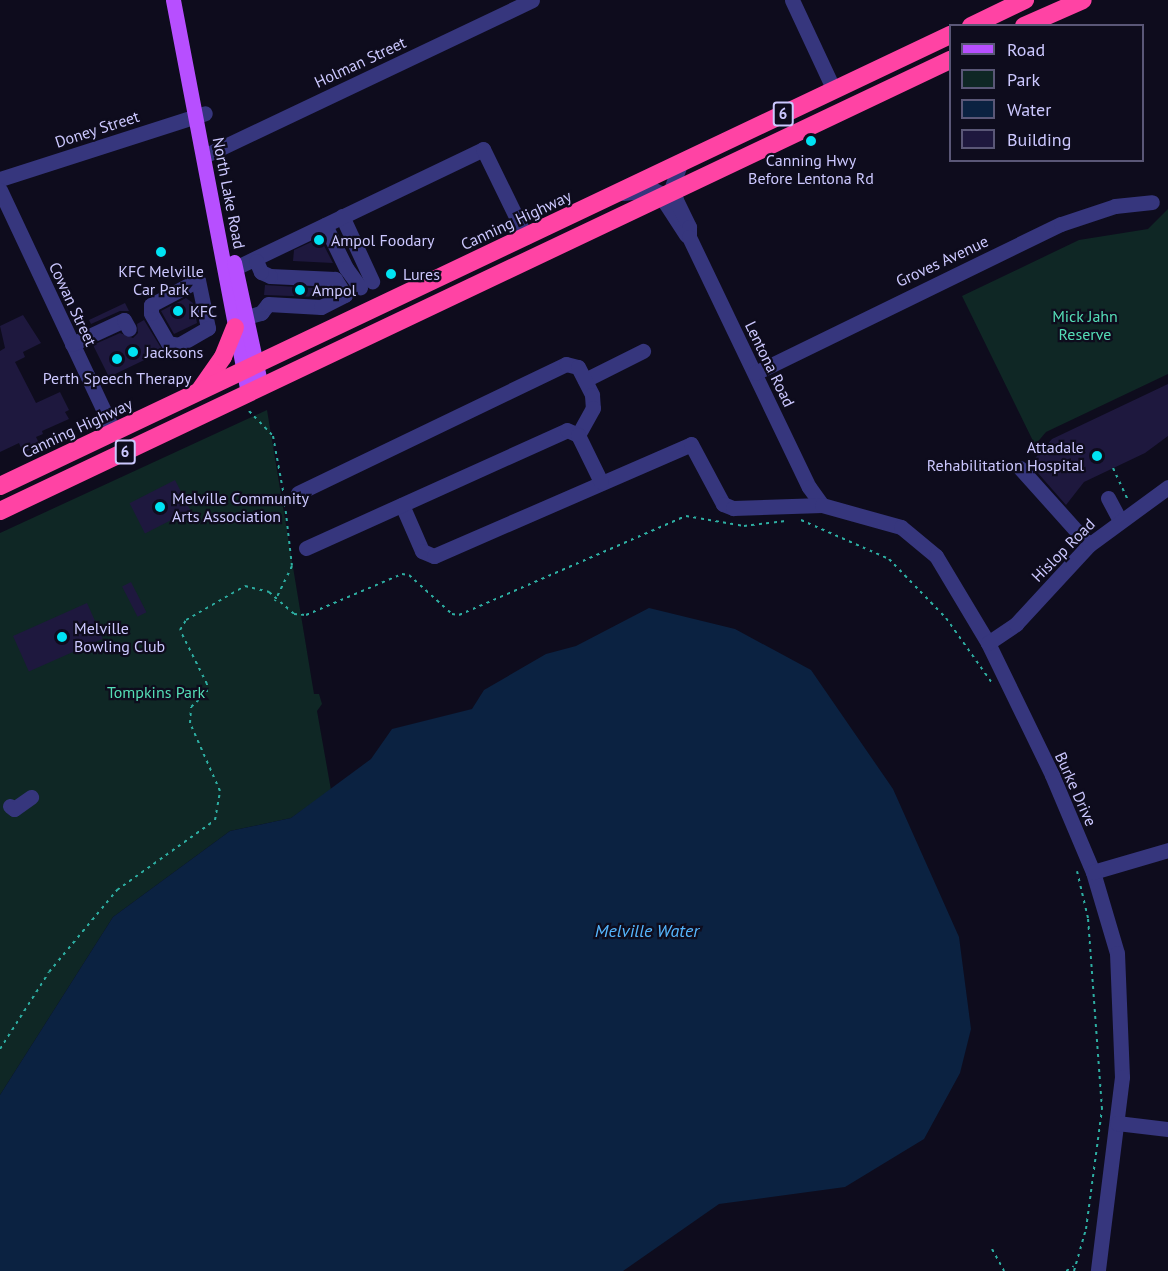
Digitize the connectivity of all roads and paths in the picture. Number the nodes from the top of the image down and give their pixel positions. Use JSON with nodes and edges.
{"nodes":[{"id":1,"x":173,"y":0,"type":"edge"},
{"id":2,"x":183,"y":0,"type":"edge"},
{"id":3,"x":532,"y":0,"type":"edge"},
{"id":4,"x":792,"y":0,"type":"edge"},
{"id":5,"x":1025,"y":0,"type":"edge"},
{"id":6,"x":1083,"y":0,"type":"edge"},
{"id":7,"x":975,"y":24,"type":"edge"},
{"id":8,"x":1029,"y":24,"type":"edge"},
{"id":9,"x":949,"y":36,"type":"edge"},
{"id":10,"x":949,"y":61,"type":"edge"},
{"id":11,"x":834,"y":90,"type":"junction"},
{"id":12,"x":201,"y":114,"type":"junction"},
{"id":13,"x":208,"y":154,"type":"junction"},
{"id":14,"x":680,"y":164,"type":"junction"},
{"id":15,"x":0,"y":179,"type":"edge"},
{"id":16,"x":0,"y":190,"type":"edge"},
{"id":17,"x":617,"y":194,"type":"junction"},
{"id":18,"x":669,"y":194,"type":"junction"},
{"id":19,"x":1152,"y":202,"type":"dead end"},
{"id":20,"x":342,"y":216,"type":"junction"},
{"id":21,"x":325,"y":225,"type":"junction"},
{"id":22,"x":526,"y":237,"type":"junction"},
{"id":23,"x":256,"y":261,"type":"junction"},
{"id":24,"x":235,"y":268,"type":"junction"},
{"id":25,"x":198,"y":280,"type":"joint"},
{"id":26,"x":366,"y":284,"type":"junction"},
{"id":27,"x":345,"y":295,"type":"junction"},
{"id":28,"x":384,"y":304,"type":"junction"},
{"id":29,"x":321,"y":307,"type":"junction"},
{"id":30,"x":241,"y":322,"type":"junction"},
{"id":31,"x":129,"y":328,"type":"dead end"},
{"id":32,"x":330,"y":330,"type":"junction"},
{"id":33,"x":72,"y":344,"type":"junction"},
{"id":34,"x":643,"y":351,"type":"dead end"},
{"id":35,"x":250,"y":367,"type":"junction"},
{"id":36,"x":755,"y":373,"type":"junction"},
{"id":37,"x":585,"y":380,"type":"junction"},
{"id":38,"x":199,"y":392,"type":"junction"},
{"id":39,"x":253,"y":397,"type":"junction"},
{"id":40,"x":114,"y":432,"type":"junction"},
{"id":41,"x":578,"y":435,"type":"junction"},
{"id":42,"x":1020,"y":468,"type":"dead end"},
{"id":43,"x":1113,"y":468,"type":"dead end"},
{"id":44,"x":601,"y":482,"type":"junction"},
{"id":45,"x":0,"y":486,"type":"edge"},
{"id":46,"x":1168,"y":487,"type":"edge"},
{"id":47,"x":298,"y":493,"type":"dead end"},
{"id":48,"x":1108,"y":498,"type":"dead end"},
{"id":49,"x":402,"y":505,"type":"junction"},
{"id":50,"x":822,"y":505,"type":"junction"},
{"id":51,"x":1135,"y":510,"type":"junction"},
{"id":52,"x":0,"y":511,"type":"edge"},
{"id":53,"x":799,"y":519,"type":"dead end"},
{"id":54,"x":788,"y":520,"type":"dead end"},
{"id":55,"x":1120,"y":521,"type":"junction"},
{"id":56,"x":1089,"y":545,"type":"junction"},
{"id":57,"x":306,"y":548,"type":"dead end"},
{"id":58,"x":275,"y":602,"type":"junction"},
{"id":59,"x":988,"y":642,"type":"junction"},
{"id":60,"x":993,"y":685,"type":"dead end"},
{"id":61,"x":31,"y":797,"type":"dead end"},
{"id":62,"x":8,"y":807,"type":"edge"},
{"id":63,"x":1168,"y":850,"type":"edge"},
{"id":64,"x":1075,"y":863,"type":"dead end"},
{"id":65,"x":1093,"y":872,"type":"junction"},
{"id":66,"x":0,"y":1049,"type":"edge"},
{"id":67,"x":1117,"y":1123,"type":"junction"},
{"id":68,"x":1168,"y":1129,"type":"edge"},
{"id":69,"x":992,"y":1249,"type":"dead end"},
{"id":70,"x":1074,"y":1266,"type":"junction"},
{"id":71,"x":1004,"y":1271,"type":"edge"},
{"id":72,"x":1066,"y":1271,"type":"edge"},
{"id":73,"x":1074,"y":1271,"type":"edge"},
{"id":74,"x":1098,"y":1271,"type":"edge"}],
"edges":[{"from":1,"to":12,"type":"main road","name":"North Lake Road"},
{"from":2,"to":12,"type":"main road","name":"North Lake Road"},
{"from":3,"to":13,"type":"street","name":"Holman Street"},
{"from":4,"to":11,"type":"street"},
{"from":5,"to":7,"type":"highway"},
{"from":6,"to":8,"type":"highway"},
{"from":9,"to":11,"type":"highway","name":"Canning Highway","number":"6"},
{"from":10,"to":18,"type":"highway","number":"6"},
{"from":11,"to":14,"type":"highway","name":"Canning Highway","number":"6"},
{"from":12,"to":13,"type":"main road","name":"North Lake Road"},
{"from":12,"to":15,"type":"street","name":"Doney Street"},
{"from":13,"to":24,"type":"main road","name":"North Lake Road"},
{"from":13,"to":30,"type":"main road","name":"North Lake Road"},
{"from":14,"to":17,"type":"highway","name":"Canning Highway","number":"6"},
{"from":14,"to":18,"type":"street"},
{"from":16,"to":33,"type":"street","name":"Cowan Street"},
{"from":17,"to":18,"type":"street"},
{"from":17,"to":22,"type":"highway","name":"Canning Highway","number":"6"},
{"from":18,"to":36,"type":"street","name":"Lentona Road"},
{"from":18,"to":39,"type":"highway","number":"6"},
{"from":19,"to":36,"type":"street","name":"Groves Avenue"},
{"from":20,"to":21,"type":"street"},
{"from":20,"to":22,"type":"street"},
{"from":20,"to":26,"type":"street"},
{"from":21,"to":23,"type":"street"},
{"from":21,"to":26,"type":"street"},
{"from":22,"to":28,"type":"highway","name":"Canning Highway","number":"6"},
{"from":23,"to":24,"type":"street"},
{"from":23,"to":27,"type":"street"},
{"from":24,"to":30,"type":"main road","name":"North Lake Road"},
{"from":25,"to":25,"type":"street"},
{"from":26,"to":27,"type":"street"},
{"from":26,"to":28,"type":"street"},
{"from":27,"to":29,"type":"street"},
{"from":28,"to":32,"type":"highway","name":"Canning Highway","number":"6"},
{"from":29,"to":30,"type":"street"},
{"from":29,"to":32,"type":"street"},
{"from":30,"to":35,"type":"main road","name":"North Lake Road"},
{"from":30,"to":38,"type":"highway"},
{"from":31,"to":33,"type":"street"},
{"from":32,"to":35,"type":"highway","name":"Canning Highway","number":"6"},
{"from":33,"to":40,"type":"street","name":"Cowan Street"},
{"from":34,"to":37,"type":"street"},
{"from":35,"to":38,"type":"highway","name":"Canning Highway","number":"6"},
{"from":35,"to":39,"type":"main road","name":"North Lake Road"},
{"from":36,"to":50,"type":"street","name":"Lentona Road"},
{"from":37,"to":41,"type":"street"},
{"from":37,"to":47,"type":"street"},
{"from":38,"to":40,"type":"highway","name":"Canning Highway","number":"6"},
{"from":39,"to":52,"type":"highway","number":"6"},
{"from":39,"to":58,"type":"path"},
{"from":40,"to":45,"type":"highway","name":"Canning Highway","number":"6"},
{"from":41,"to":44,"type":"street"},
{"from":41,"to":49,"type":"street"},
{"from":42,"to":56,"type":"street"},
{"from":43,"to":51,"type":"path"},
{"from":44,"to":49,"type":"street"},
{"from":44,"to":50,"type":"street","name":"Burke Drive"},
{"from":46,"to":51,"type":"street","name":"Hislop Road"},
{"from":48,"to":55,"type":"street"},
{"from":49,"to":57,"type":"street"},
{"from":50,"to":59,"type":"street","name":"Burke Drive"},
{"from":51,"to":55,"type":"street","name":"Hislop Road"},
{"from":53,"to":60,"type":"path"},
{"from":54,"to":58,"type":"path"},
{"from":55,"to":56,"type":"street","name":"Hislop Road"},
{"from":56,"to":59,"type":"street","name":"Hislop Road"},
{"from":58,"to":66,"type":"path"},
{"from":59,"to":65,"type":"street","name":"Burke Drive"},
{"from":61,"to":62,"type":"street"},
{"from":63,"to":65,"type":"street"},
{"from":64,"to":70,"type":"path"},
{"from":65,"to":67,"type":"street","name":"Burke Drive"},
{"from":67,"to":68,"type":"street"},
{"from":67,"to":74,"type":"street","name":"Burke Drive"},
{"from":69,"to":71,"type":"path"},
{"from":70,"to":72,"type":"path"},
{"from":70,"to":73,"type":"path"}]}
